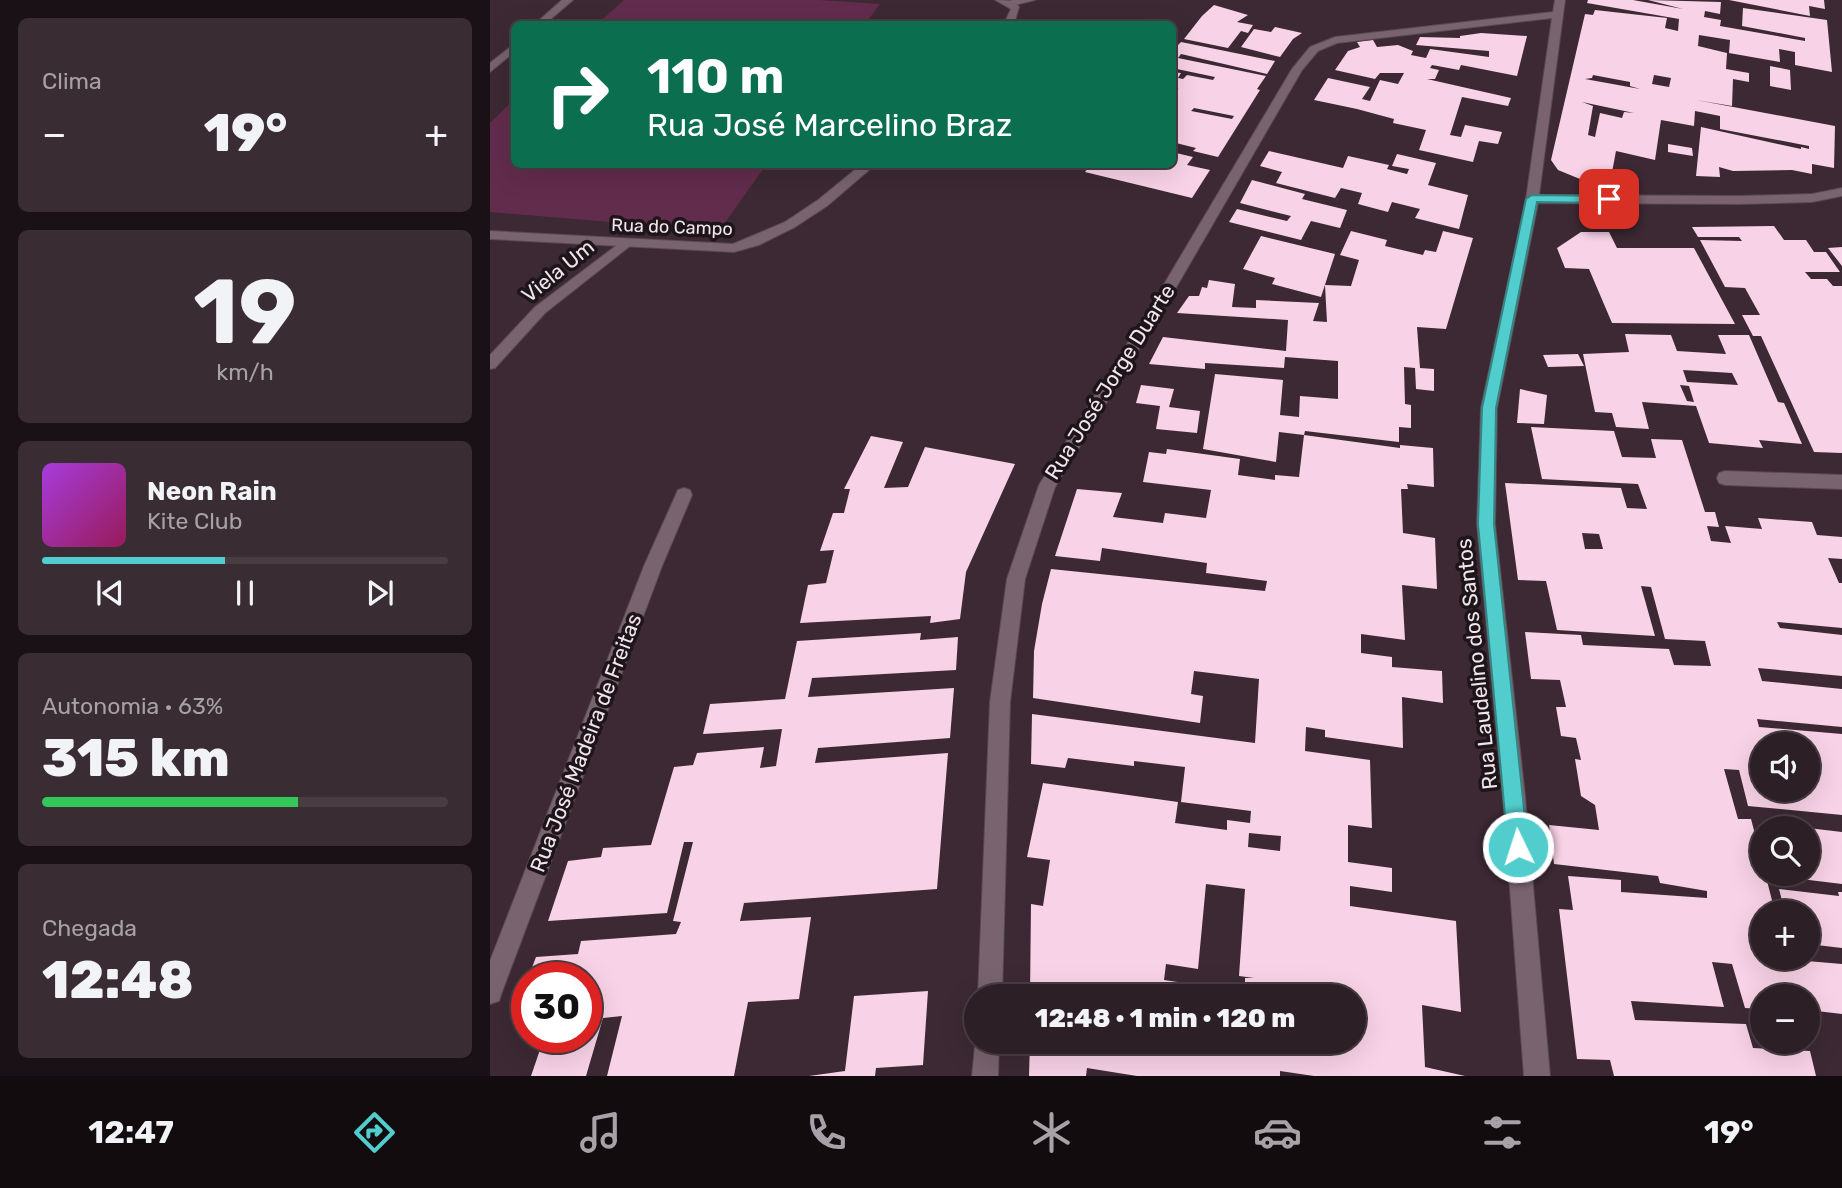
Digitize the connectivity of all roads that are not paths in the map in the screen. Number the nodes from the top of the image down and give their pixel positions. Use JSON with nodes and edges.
{"nodes":[{"id":1,"x":568,"y":0,"type":"edge"},
{"id":2,"x":1030,"y":0,"type":"edge"},
{"id":3,"x":1006,"y":1,"type":"edge"},
{"id":4,"x":1559,"y":8,"type":"edge"},
{"id":5,"x":544,"y":21,"type":"edge"},
{"id":6,"x":1010,"y":21,"type":"edge"},
{"id":7,"x":511,"y":50,"type":"edge"},
{"id":8,"x":490,"y":69,"type":"edge"},
{"id":9,"x":865,"y":168,"type":"edge"},
{"id":10,"x":1842,"y":192,"type":"edge"},
{"id":11,"x":1532,"y":199,"type":"junction"},
{"id":12,"x":490,"y":235,"type":"edge"},
{"id":13,"x":625,"y":243,"type":"junction"},
{"id":14,"x":490,"y":364,"type":"edge"},
{"id":15,"x":1725,"y":478,"type":"dead end"},
{"id":16,"x":1842,"y":482,"type":"edge"},
{"id":17,"x":684,"y":495,"type":"dead end"},
{"id":18,"x":990,"y":984,"type":"edge"},
{"id":19,"x":490,"y":992,"type":"edge"},
{"id":20,"x":986,"y":1054,"type":"edge"},
{"id":21,"x":985,"y":1076,"type":"edge"},
{"id":22,"x":1537,"y":1076,"type":"edge"}],
"edges":[{"from":1,"to":5,"type":"street"},
{"from":2,"to":3,"type":"street"},
{"from":3,"to":6,"type":"street"},
{"from":4,"to":11,"type":"street","name":"Rua Laudelino dos Santos"},
{"from":4,"to":18,"type":"street","name":"Rua José Jorge Duarte"},
{"from":7,"to":8,"type":"street"},
{"from":9,"to":13,"type":"street","name":"Rua do Campo"},
{"from":10,"to":11,"type":"street"},
{"from":11,"to":22,"type":"street","name":"Rua Laudelino dos Santos"},
{"from":12,"to":13,"type":"street","name":"Rua do Campo"},
{"from":13,"to":14,"type":"street","name":"Viela Um"},
{"from":15,"to":16,"type":"street"},
{"from":17,"to":19,"type":"street","name":"Rua José Madeira de Freitas"},
{"from":20,"to":21,"type":"street"}]}
